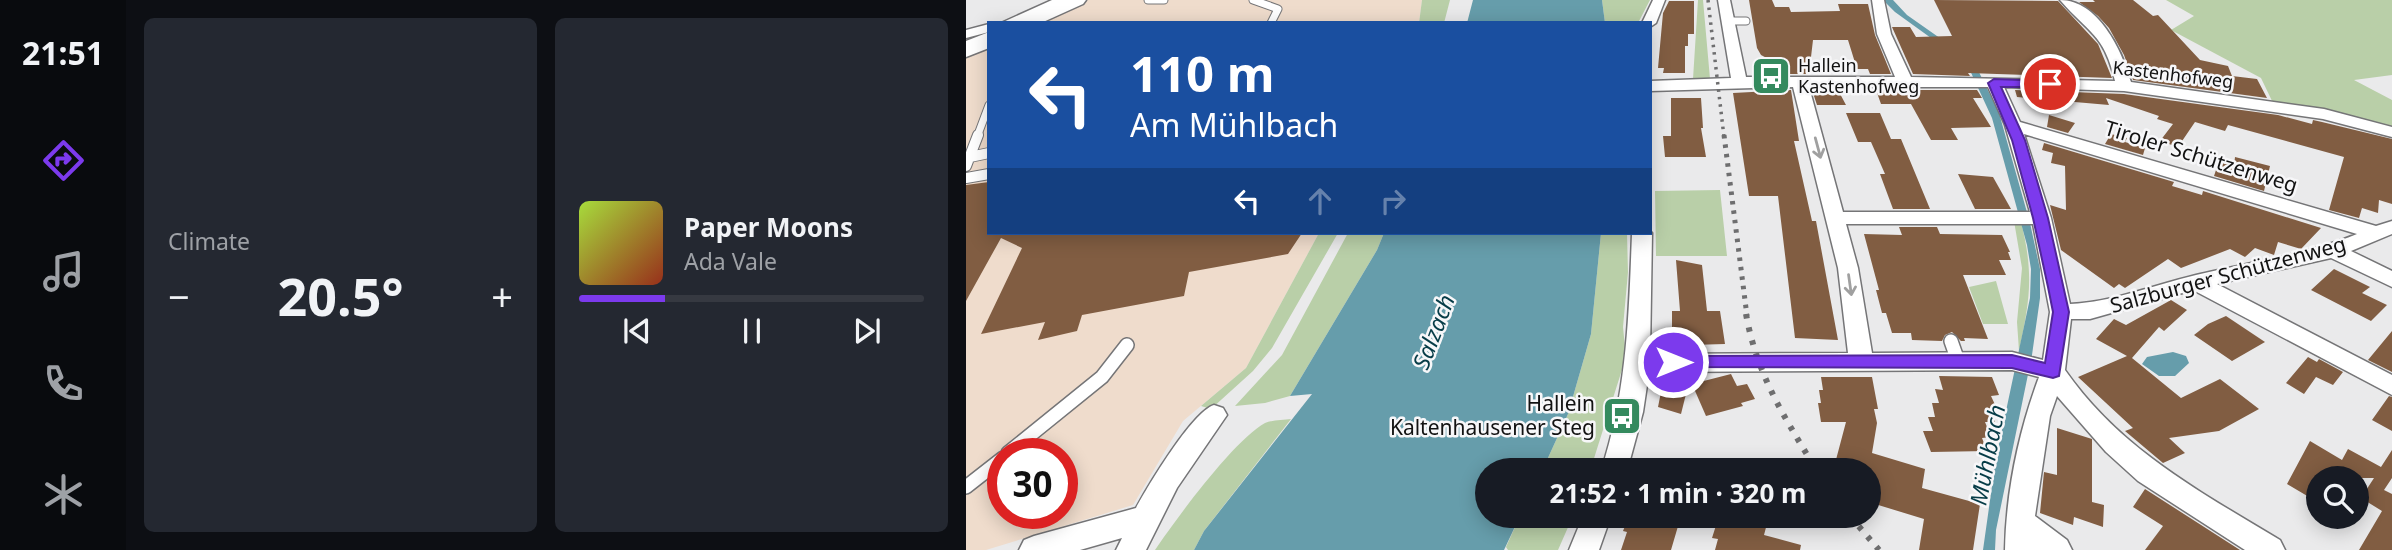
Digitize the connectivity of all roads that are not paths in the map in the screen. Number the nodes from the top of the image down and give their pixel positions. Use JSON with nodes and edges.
{"nodes":[{"id":1,"x":1063,"y":0,"type":"edge"},
{"id":2,"x":1076,"y":0,"type":"edge"},
{"id":3,"x":1148,"y":0,"type":"edge"},
{"id":4,"x":1164,"y":0,"type":"edge"},
{"id":5,"x":1253,"y":0,"type":"edge"},
{"id":6,"x":1659,"y":0,"type":"edge"},
{"id":7,"x":1724,"y":0,"type":"edge"},
{"id":8,"x":1878,"y":0,"type":"edge"},
{"id":9,"x":2066,"y":0,"type":"edge"},
{"id":10,"x":1013,"y":21,"type":"edge"},
{"id":11,"x":1028,"y":21,"type":"edge"},
{"id":12,"x":1272,"y":21,"type":"edge"},
{"id":13,"x":1650,"y":21,"type":"edge"},
{"id":14,"x":1728,"y":21,"type":"junction"},
{"id":15,"x":1746,"y":21,"type":"dead end"},
{"id":16,"x":968,"y":26,"type":"edge"},
{"id":17,"x":987,"y":28,"type":"edge"},
{"id":18,"x":987,"y":39,"type":"edge"},
{"id":19,"x":966,"y":50,"type":"edge"},
{"id":20,"x":1739,"y":82,"type":"junction"},
{"id":21,"x":1800,"y":82,"type":"junction"},
{"id":22,"x":1905,"y":82,"type":"junction"},
{"id":23,"x":1984,"y":83,"type":"junction"},
{"id":24,"x":1652,"y":86,"type":"edge"},
{"id":25,"x":2124,"y":86,"type":"junction"},
{"id":26,"x":987,"y":110,"type":"edge"},
{"id":27,"x":2013,"y":125,"type":"junction"},
{"id":28,"x":2392,"y":132,"type":"edge"},
{"id":29,"x":987,"y":154,"type":"edge"},
{"id":30,"x":968,"y":161,"type":"edge"},
{"id":31,"x":987,"y":174,"type":"edge"},
{"id":32,"x":966,"y":178,"type":"edge"},
{"id":33,"x":1837,"y":218,"type":"junction"},
{"id":34,"x":2029,"y":218,"type":"junction"},
{"id":35,"x":2384,"y":230,"type":"edge"},
{"id":36,"x":1642,"y":235,"type":"edge"},
{"id":37,"x":2333,"y":251,"type":"junction"},
{"id":38,"x":2392,"y":280,"type":"edge"},
{"id":39,"x":2195,"y":282,"type":"junction"},
{"id":40,"x":2061,"y":312,"type":"junction"},
{"id":41,"x":1127,"y":345,"type":"dead end"},
{"id":42,"x":1861,"y":361,"type":"junction"},
{"id":43,"x":1640,"y":363,"type":"junction"},
{"id":44,"x":2046,"y":369,"type":"junction"},
{"id":45,"x":2392,"y":386,"type":"edge"},
{"id":46,"x":1214,"y":415,"type":"dead end"},
{"id":47,"x":1027,"y":438,"type":"edge"},
{"id":48,"x":1618,"y":458,"type":"edge"},
{"id":49,"x":987,"y":471,"type":"edge"},
{"id":50,"x":966,"y":488,"type":"edge"},
{"id":51,"x":1143,"y":519,"type":"junction"},
{"id":52,"x":2020,"y":522,"type":"junction"},
{"id":53,"x":1592,"y":528,"type":"edge"},
{"id":54,"x":1034,"y":550,"type":"edge"},
{"id":55,"x":1131,"y":550,"type":"edge"},
{"id":56,"x":1584,"y":550,"type":"edge"},
{"id":57,"x":2020,"y":550,"type":"edge"},
{"id":58,"x":2057,"y":550,"type":"edge"},
{"id":59,"x":2270,"y":550,"type":"edge"}],
"edges":[{"from":1,"to":10,"type":"street"},
{"from":2,"to":11,"type":"main road"},
{"from":3,"to":4,"type":"lane"},
{"from":5,"to":12,"type":"lane"},
{"from":6,"to":13,"type":"street"},
{"from":7,"to":14,"type":"street"},
{"from":8,"to":22,"type":"street"},
{"from":9,"to":25,"type":"street"},
{"from":14,"to":15,"type":"lane"},
{"from":14,"to":20,"type":"street"},
{"from":16,"to":17,"type":"street"},
{"from":18,"to":19,"type":"main road"},
{"from":20,"to":21,"type":"street","name":"Kastenhofweg"},
{"from":20,"to":24,"type":"street","name":"Kastenhofweg"},
{"from":21,"to":22,"type":"street","name":"Kastenhofweg"},
{"from":21,"to":33,"type":"street","one_way":true},
{"from":22,"to":23,"type":"street","name":"Kastenhofweg"},
{"from":23,"to":25,"type":"street","name":"Kastenhofweg"},
{"from":23,"to":27,"type":"street"},
{"from":25,"to":28,"type":"street","name":"Kastenhofweg"},
{"from":26,"to":30,"type":"lane"},
{"from":27,"to":34,"type":"street"},
{"from":27,"to":35,"type":"street","name":"Tiroler Schützenweg"},
{"from":29,"to":30,"type":"lane"},
{"from":31,"to":32,"type":"lane"},
{"from":33,"to":34,"type":"street"},
{"from":33,"to":42,"type":"street","one_way":true},
{"from":34,"to":40,"type":"street"},
{"from":35,"to":37,"type":"street","name":"Salzburger Schützenweg"},
{"from":36,"to":43,"type":"street"},
{"from":37,"to":38,"type":"street"},
{"from":37,"to":39,"type":"street","name":"Salzburger Schützenweg"},
{"from":39,"to":40,"type":"street","name":"Salzburger Schützenweg"},
{"from":39,"to":45,"type":"street"},
{"from":40,"to":44,"type":"street"},
{"from":41,"to":47,"type":"lane"},
{"from":42,"to":43,"type":"street"},
{"from":42,"to":44,"type":"street"},
{"from":43,"to":48,"type":"street"},
{"from":44,"to":52,"type":"street"},
{"from":44,"to":59,"type":"street"},
{"from":46,"to":51,"type":"street"},
{"from":49,"to":50,"type":"lane"},
{"from":51,"to":54,"type":"street"},
{"from":51,"to":55,"type":"street"},
{"from":52,"to":57,"type":"street"},
{"from":52,"to":58,"type":"street"},
{"from":53,"to":56,"type":"street"}]}
